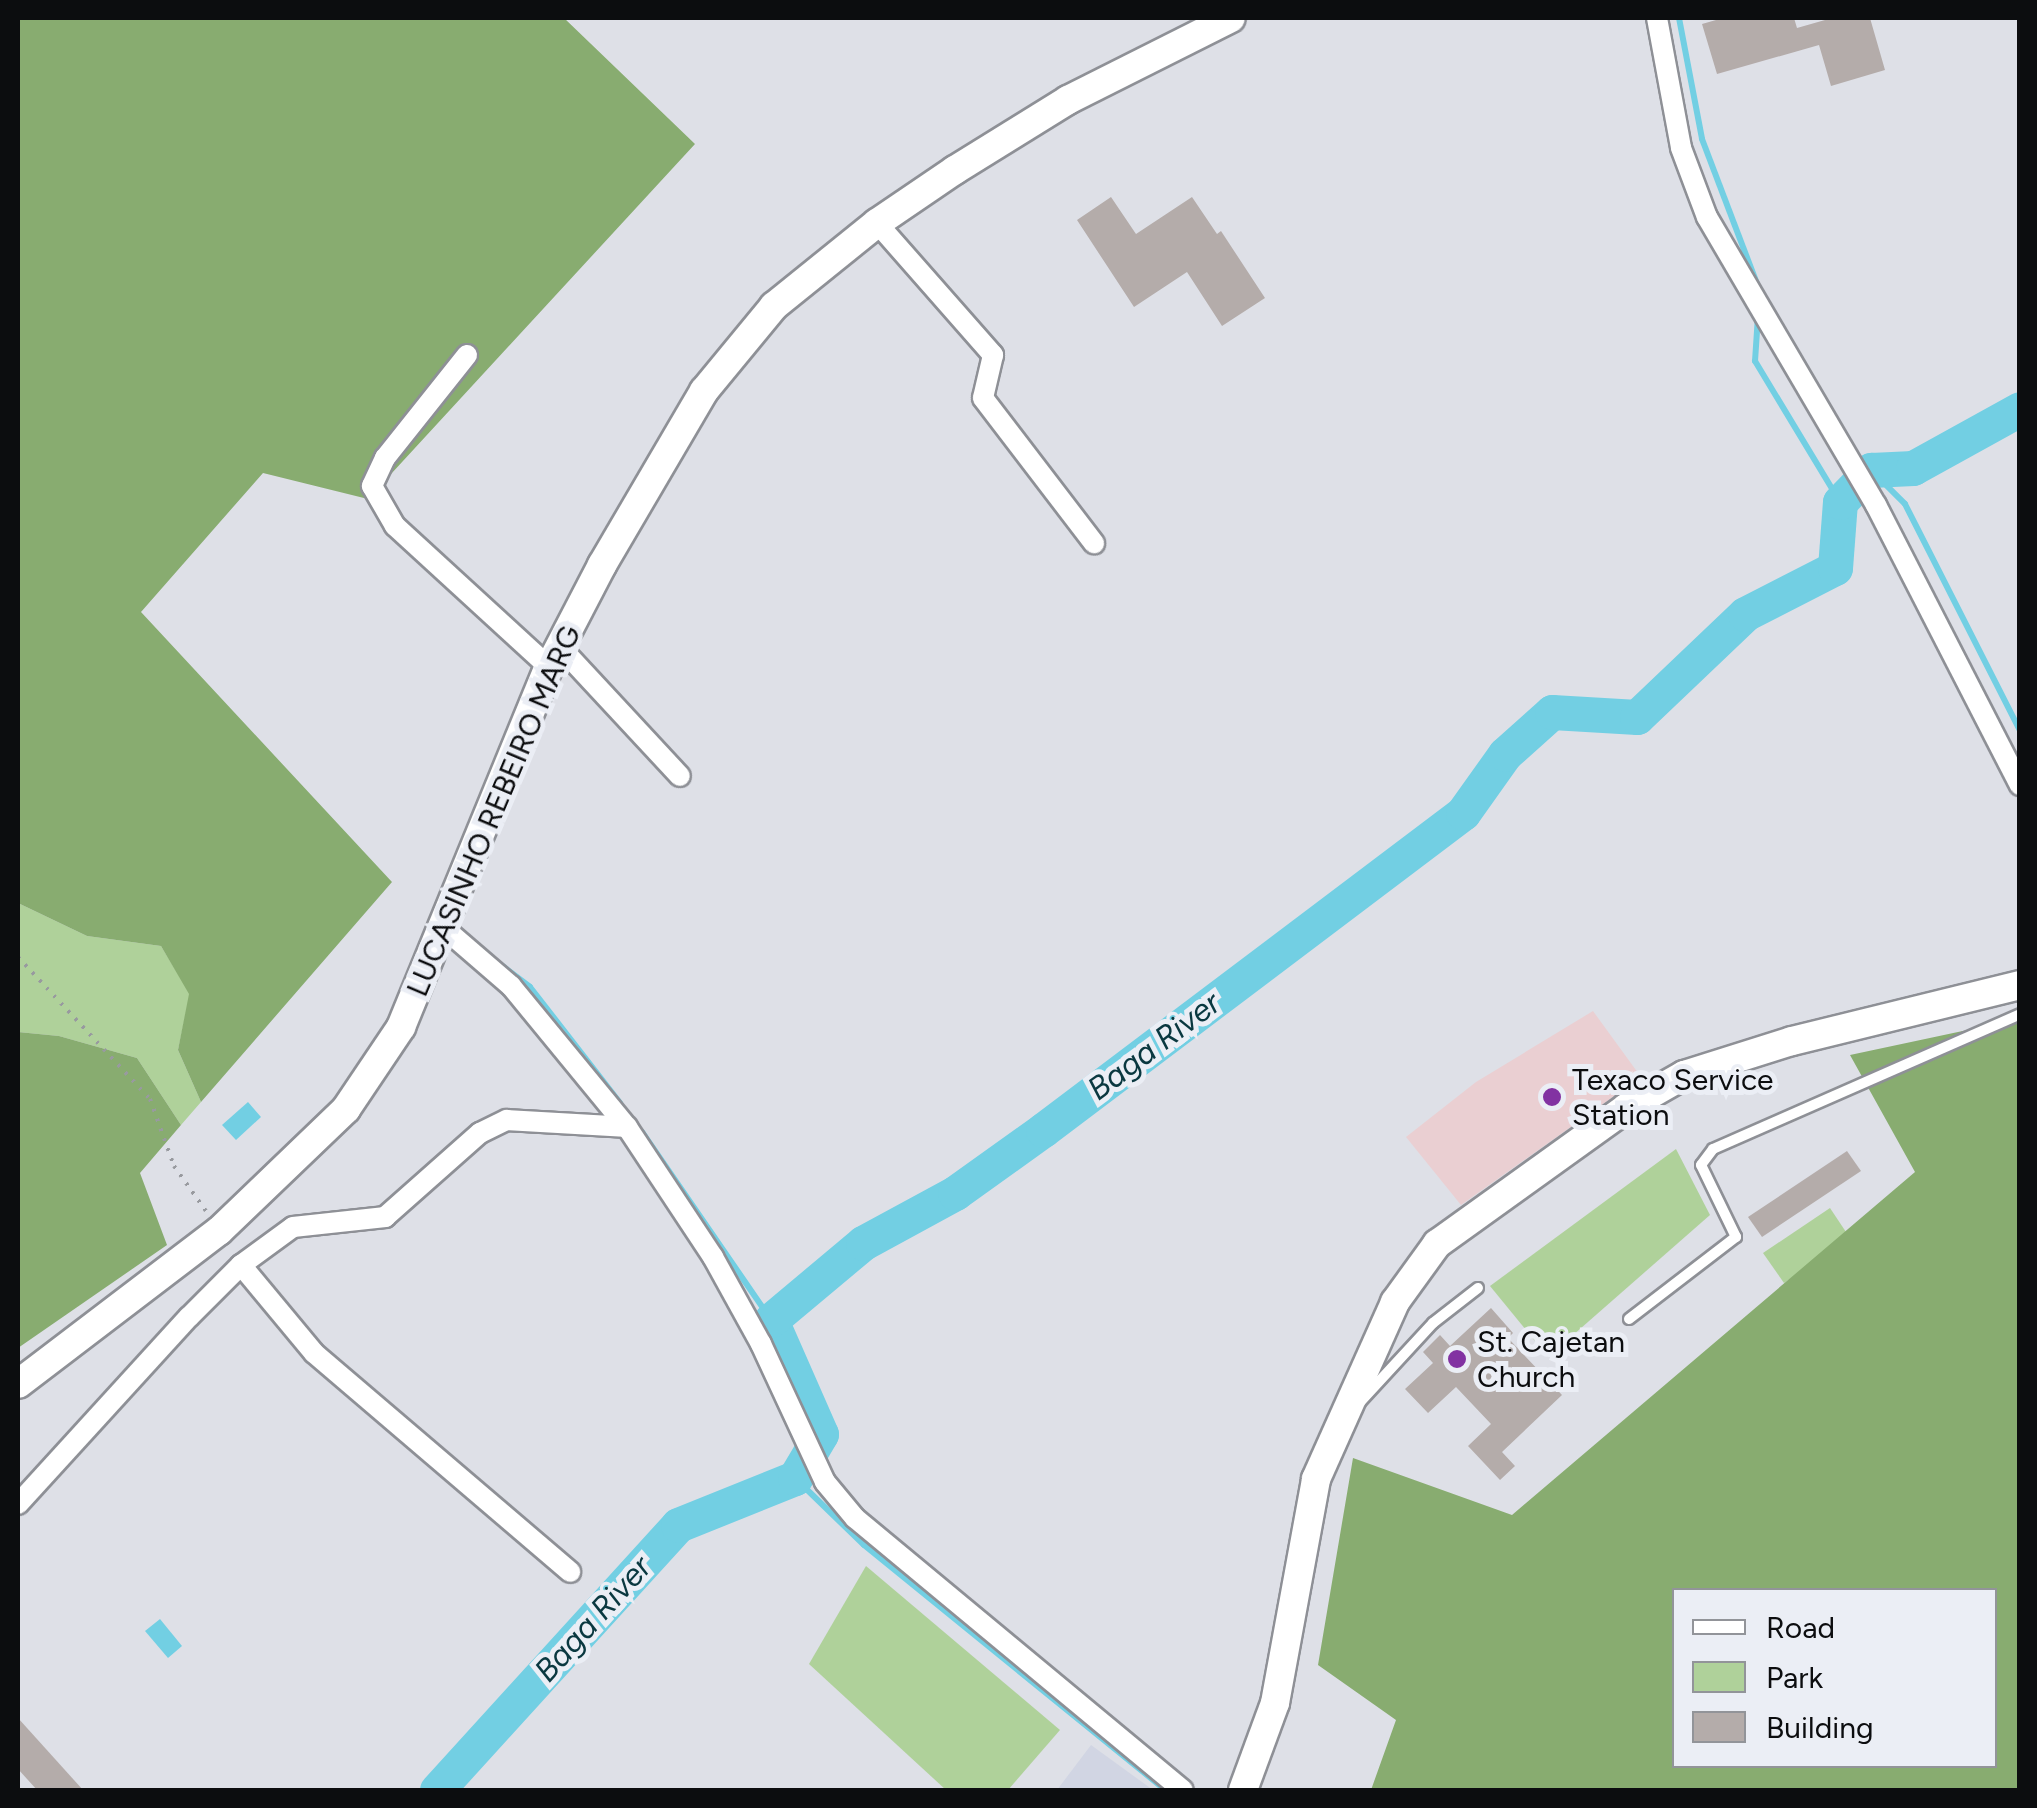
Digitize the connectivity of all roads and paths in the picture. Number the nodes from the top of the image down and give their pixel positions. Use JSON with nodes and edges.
{"nodes":[{"id":1,"x":1231,"y":18,"type":"edge"},
{"id":2,"x":1657,"y":18,"type":"edge"},
{"id":3,"x":877,"y":223,"type":"junction"},
{"id":4,"x":468,"y":355,"type":"dead end"},
{"id":5,"x":1094,"y":543,"type":"dead end"},
{"id":6,"x":555,"y":657,"type":"junction"},
{"id":7,"x":680,"y":776,"type":"dead end"},
{"id":8,"x":2020,"y":785,"type":"edge"},
{"id":9,"x":445,"y":929,"type":"junction"},
{"id":10,"x":18,"y":958,"type":"edge"},
{"id":11,"x":2020,"y":985,"type":"edge"},
{"id":12,"x":2020,"y":1014,"type":"edge"},
{"id":13,"x":627,"y":1127,"type":"junction"},
{"id":14,"x":220,"y":1231,"type":"junction"},
{"id":15,"x":241,"y":1265,"type":"junction"},
{"id":16,"x":1478,"y":1288,"type":"dead end"},
{"id":17,"x":1629,"y":1319,"type":"dead end"},
{"id":18,"x":18,"y":1384,"type":"edge"},
{"id":19,"x":1338,"y":1422,"type":"junction"},
{"id":20,"x":18,"y":1504,"type":"edge"},
{"id":21,"x":570,"y":1572,"type":"dead end"},
{"id":22,"x":1183,"y":1790,"type":"edge"},
{"id":23,"x":1242,"y":1790,"type":"edge"}],
"edges":[{"from":1,"to":3,"type":"street","name":"LUCASINHO REBEIRO MARG"},
{"from":2,"to":8,"type":"street"},
{"from":3,"to":5,"type":"street"},
{"from":3,"to":6,"type":"street","name":"LUCASINHO REBEIRO MARG"},
{"from":4,"to":6,"type":"street"},
{"from":6,"to":7,"type":"street"},
{"from":6,"to":9,"type":"street","name":"LUCASINHO REBEIRO MARG"},
{"from":9,"to":13,"type":"street"},
{"from":9,"to":14,"type":"street","name":"LUCASINHO REBEIRO MARG"},
{"from":10,"to":14,"type":"path"},
{"from":11,"to":19,"type":"street"},
{"from":12,"to":17,"type":"lane"},
{"from":13,"to":15,"type":"street"},
{"from":13,"to":22,"type":"street"},
{"from":14,"to":18,"type":"street","name":"LUCASINHO REBEIRO MARG"},
{"from":15,"to":20,"type":"street"},
{"from":15,"to":21,"type":"street"},
{"from":16,"to":19,"type":"lane"},
{"from":19,"to":23,"type":"street"}]}
